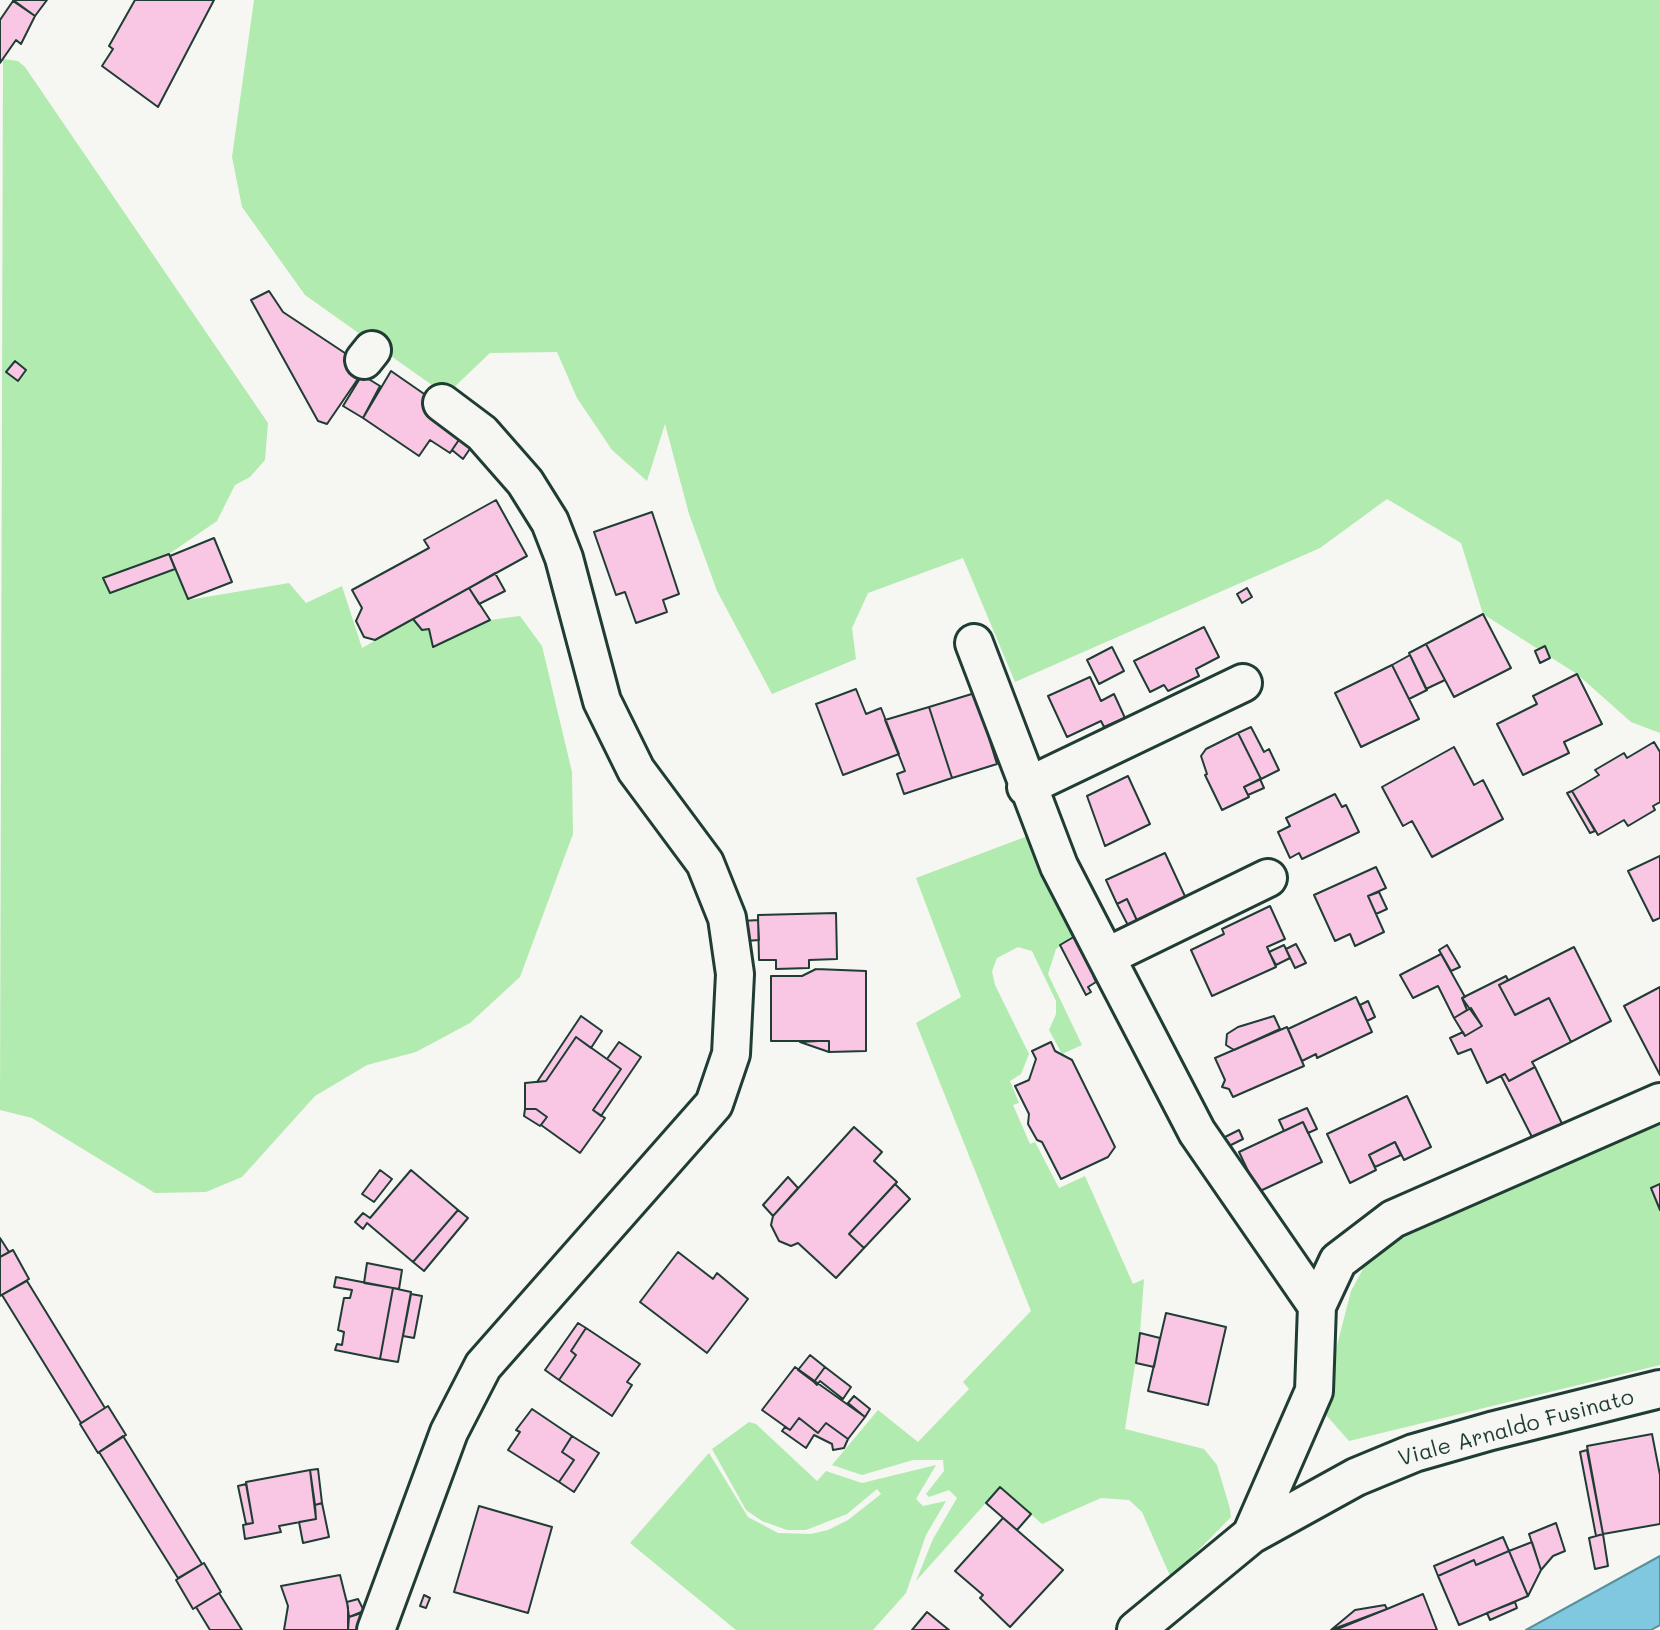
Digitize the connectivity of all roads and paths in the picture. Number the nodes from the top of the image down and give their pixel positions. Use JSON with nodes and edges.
{"nodes":[{"id":1,"x":442,"y":403,"type":"dead end"},
{"id":2,"x":974,"y":643,"type":"dead end"},
{"id":3,"x":1243,"y":683,"type":"dead end"},
{"id":4,"x":1026,"y":787,"type":"junction"},
{"id":5,"x":1268,"y":878,"type":"dead end"},
{"id":6,"x":1106,"y":957,"type":"junction"},
{"id":7,"x":1660,"y":1102,"type":"edge"},
{"id":8,"x":1317,"y":1306,"type":"junction"},
{"id":9,"x":1660,"y":1389,"type":"edge"},
{"id":10,"x":1251,"y":1535,"type":"junction"},
{"id":11,"x":376,"y":1630,"type":"edge"},
{"id":12,"x":1136,"y":1630,"type":"edge"}],
"edges":[{"from":1,"to":11,"type":"street"},
{"from":2,"to":4,"type":"street"},
{"from":3,"to":4,"type":"street"},
{"from":4,"to":6,"type":"street"},
{"from":5,"to":6,"type":"street"},
{"from":6,"to":8,"type":"street"},
{"from":7,"to":8,"type":"street"},
{"from":8,"to":10,"type":"street"},
{"from":9,"to":10,"type":"street","name":"Viale Arnaldo Fusinato"},
{"from":10,"to":12,"type":"street","name":"Viale Arnaldo Fusinato"}]}
